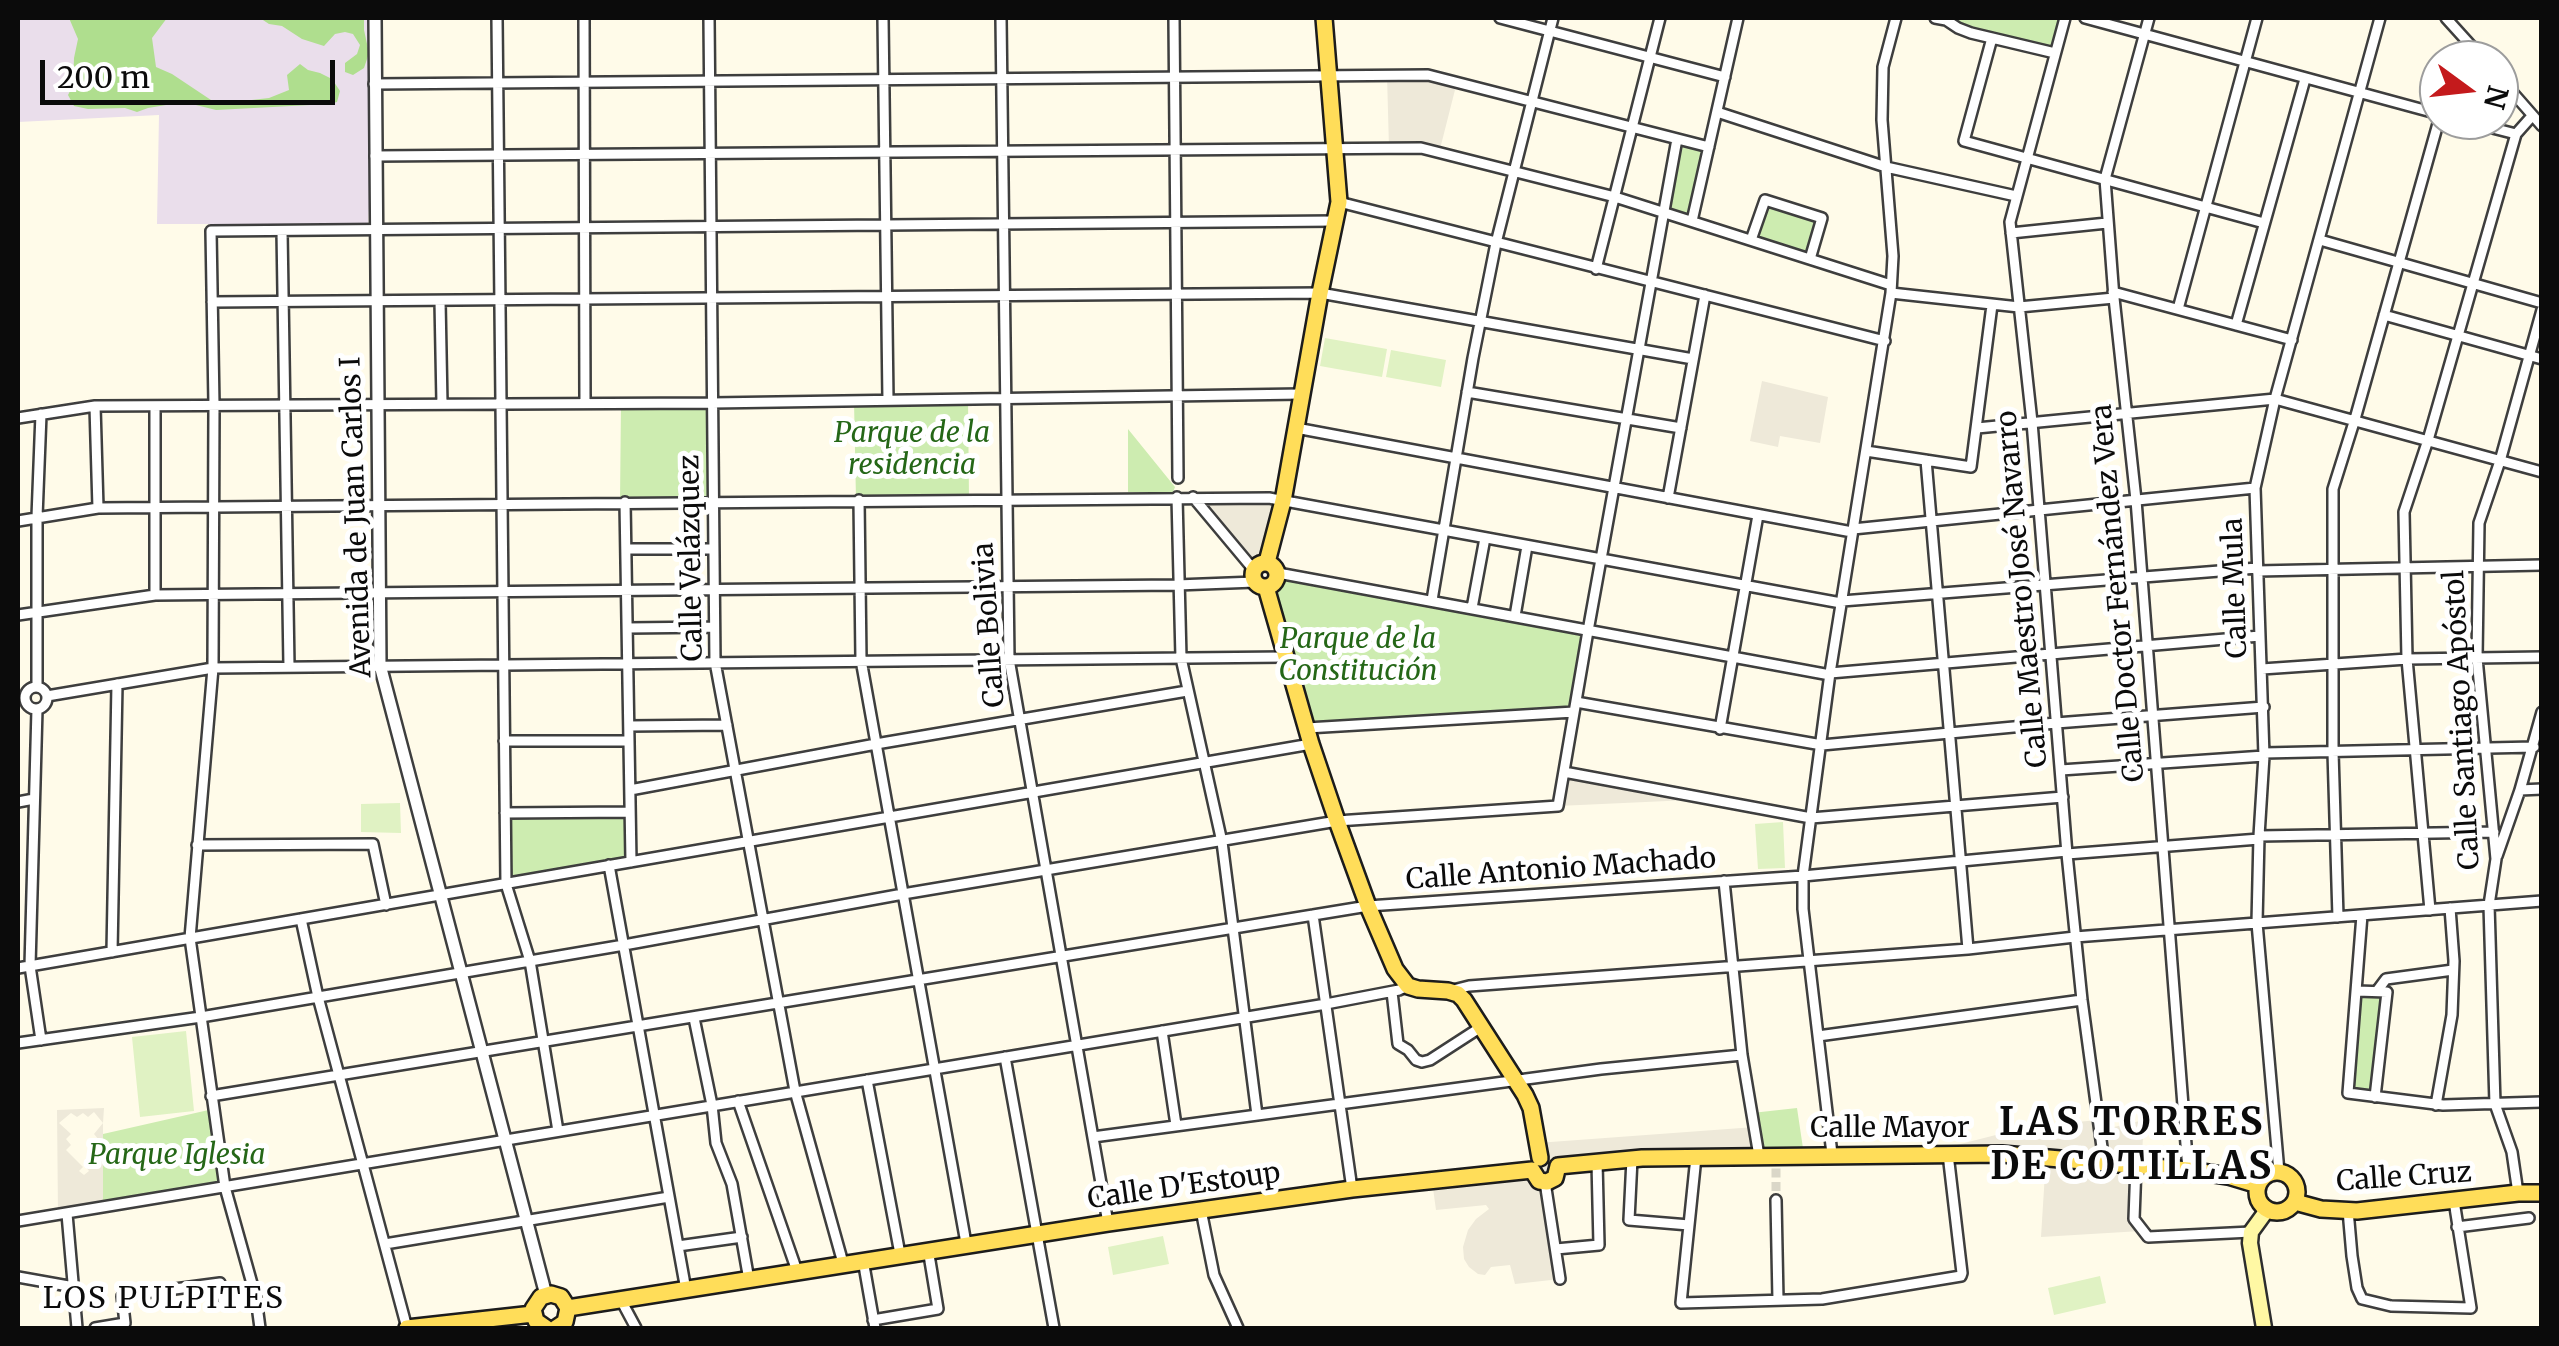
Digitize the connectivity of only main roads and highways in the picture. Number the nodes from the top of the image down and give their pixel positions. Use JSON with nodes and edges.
{"nodes":[{"id":1,"x":1324,"y":18,"type":"edge"},
{"id":2,"x":1536,"y":1164,"type":"junction"},
{"id":3,"x":1558,"y":1166,"type":"junction"},
{"id":4,"x":2258,"y":1185,"type":"junction"},
{"id":5,"x":2542,"y":1193,"type":"edge"},
{"id":6,"x":2296,"y":1202,"type":"junction"},
{"id":7,"x":2267,"y":1210,"type":"junction"},
{"id":8,"x":568,"y":1308,"type":"junction"},
{"id":9,"x":549,"y":1326,"type":"edge"},
{"id":10,"x":407,"y":1328,"type":"edge"},
{"id":11,"x":2264,"y":1328,"type":"edge"}],
"edges":[{"from":1,"to":2,"type":"main road"},
{"from":2,"to":3,"type":"main road"},
{"from":2,"to":3,"type":"main road"},
{"from":2,"to":8,"type":"main road","name":"Calle D'Estoup"},
{"from":3,"to":4,"type":"main road","name":"Calle Mayor"},
{"from":4,"to":6,"type":"main road"},
{"from":4,"to":7,"type":"main road"},
{"from":5,"to":6,"type":"main road","name":"Calle Cruz"},
{"from":6,"to":7,"type":"main road"},
{"from":7,"to":11,"type":"main road"},
{"from":8,"to":9,"type":"main road"},
{"from":8,"to":9,"type":"main road"},
{"from":9,"to":10,"type":"main road"}]}
